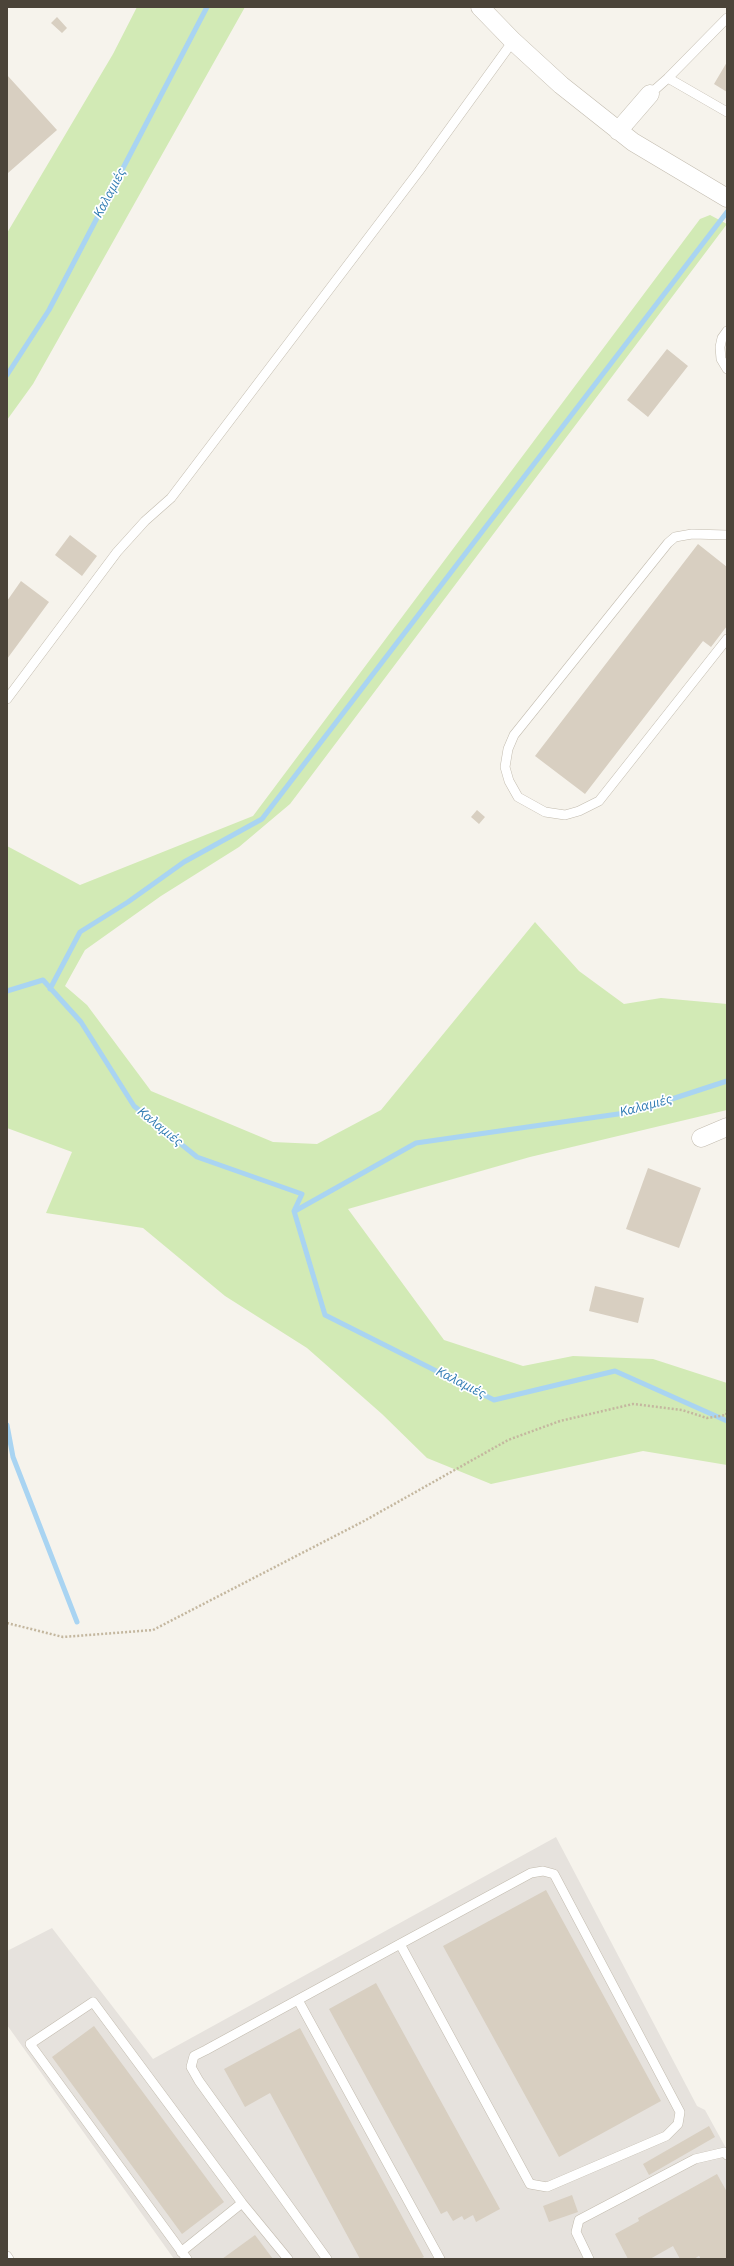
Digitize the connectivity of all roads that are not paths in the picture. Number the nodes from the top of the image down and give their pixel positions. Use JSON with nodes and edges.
{"nodes":[{"id":1,"x":480,"y":7,"type":"edge"},
{"id":2,"x":727,"y":19,"type":"edge"},
{"id":3,"x":513,"y":41,"type":"junction"},
{"id":4,"x":668,"y":78,"type":"junction"},
{"id":5,"x":650,"y":94,"type":"joint"},
{"id":6,"x":727,"y":112,"type":"edge"},
{"id":7,"x":618,"y":130,"type":"junction"},
{"id":8,"x":727,"y":198,"type":"edge"},
{"id":9,"x":727,"y":331,"type":"edge"},
{"id":10,"x":727,"y":369,"type":"edge"},
{"id":11,"x":727,"y":535,"type":"edge"},
{"id":12,"x":727,"y":638,"type":"edge"},
{"id":13,"x":7,"y":699,"type":"edge"},
{"id":14,"x":727,"y":1127,"type":"edge"},
{"id":15,"x":701,"y":1138,"type":"dead end"},
{"id":16,"x":400,"y":1944,"type":"junction"},
{"id":17,"x":298,"y":2000,"type":"junction"},
{"id":18,"x":727,"y":2155,"type":"edge"},
{"id":19,"x":242,"y":2203,"type":"junction"},
{"id":20,"x":184,"y":2255,"type":"edge"},
{"id":21,"x":7,"y":2256,"type":"edge"},
{"id":22,"x":9,"y":2259,"type":"edge"},
{"id":23,"x":288,"y":2259,"type":"edge"},
{"id":24,"x":327,"y":2259,"type":"edge"},
{"id":25,"x":440,"y":2259,"type":"edge"},
{"id":26,"x":589,"y":2259,"type":"edge"}],
"edges":[{"from":1,"to":3,"type":"street"},
{"from":2,"to":4,"type":"lane"},
{"from":3,"to":7,"type":"street"},
{"from":3,"to":13,"type":"lane"},
{"from":4,"to":5,"type":"lane"},
{"from":4,"to":6,"type":"lane"},
{"from":5,"to":7,"type":"street"},
{"from":7,"to":8,"type":"street"},
{"from":9,"to":10,"type":"lane"},
{"from":11,"to":12,"type":"lane"},
{"from":14,"to":15,"type":"street"},
{"from":16,"to":16,"type":"lane"},
{"from":16,"to":17,"type":"lane"},
{"from":17,"to":24,"type":"lane"},
{"from":17,"to":25,"type":"lane"},
{"from":18,"to":26,"type":"lane"},
{"from":19,"to":20,"type":"lane"},
{"from":19,"to":20,"type":"lane"},
{"from":19,"to":23,"type":"lane"},
{"from":21,"to":22,"type":"lane"}]}
